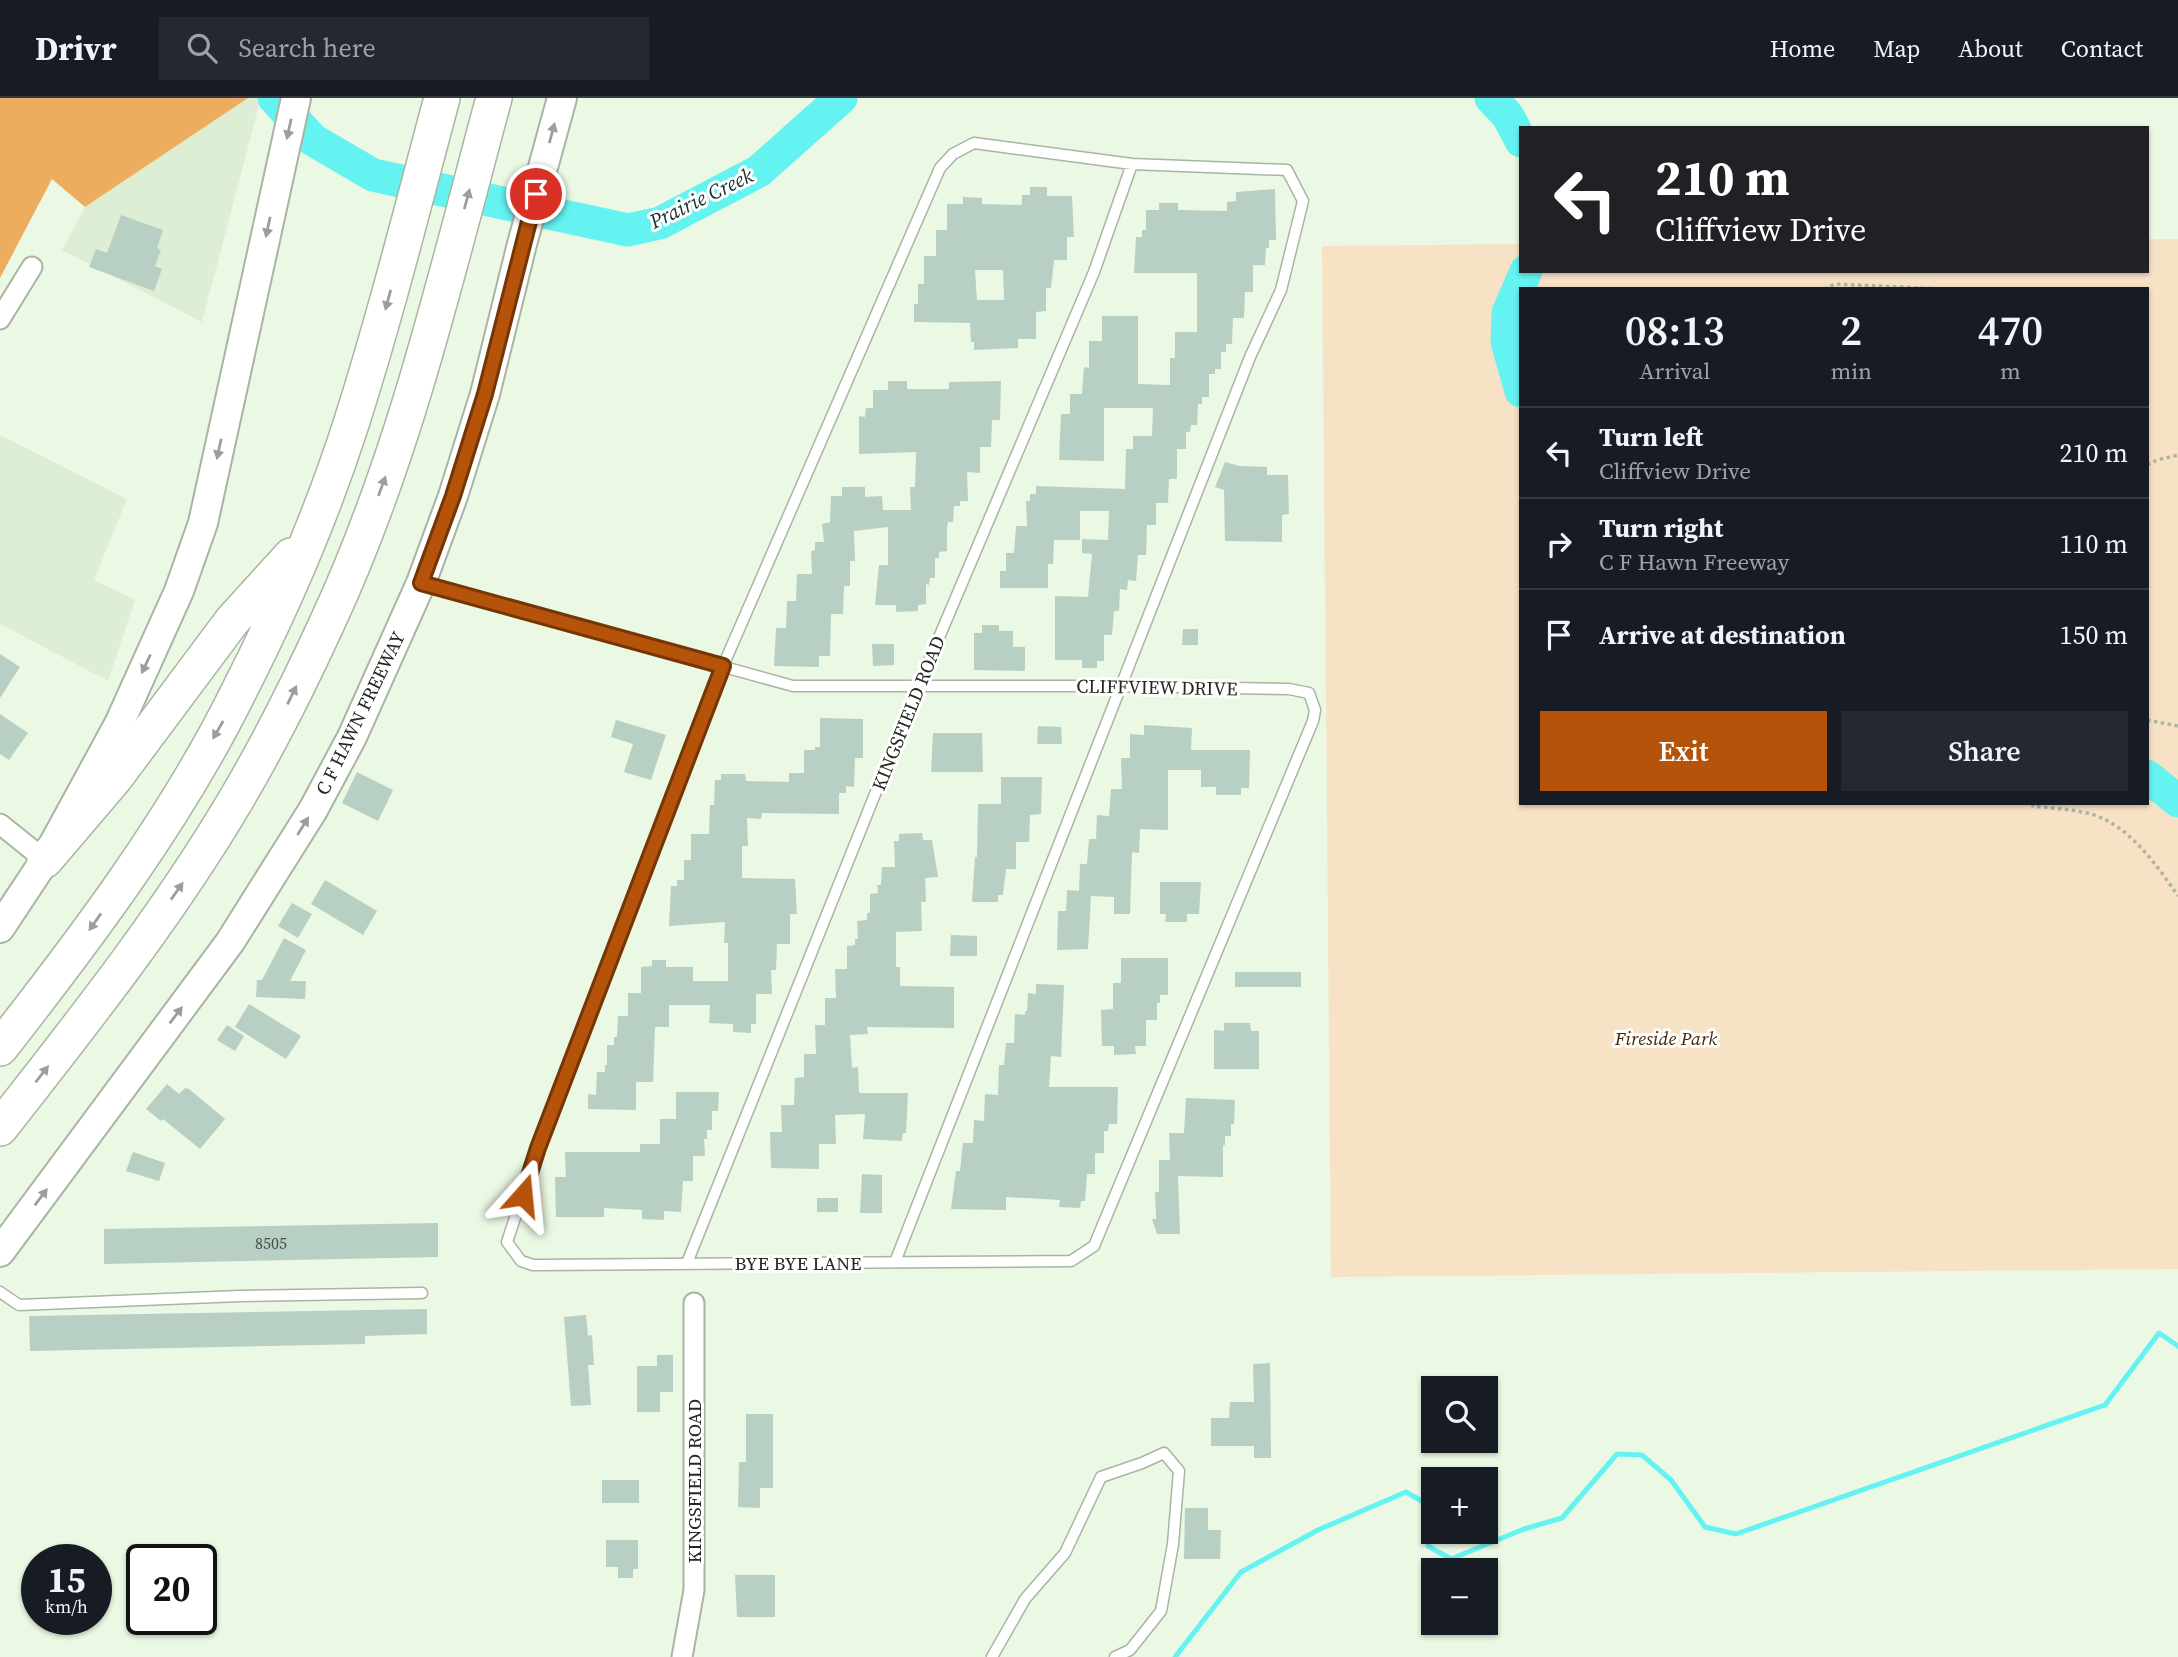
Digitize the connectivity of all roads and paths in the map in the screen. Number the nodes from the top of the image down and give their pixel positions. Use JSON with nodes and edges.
{"nodes":[{"id":1,"x":296,"y":98,"type":"edge"},
{"id":2,"x":442,"y":98,"type":"edge"},
{"id":3,"x":494,"y":98,"type":"edge"},
{"id":4,"x":562,"y":98,"type":"edge"},
{"id":5,"x":1132,"y":164,"type":"junction"},
{"id":6,"x":32,"y":267,"type":"dead end"},
{"id":7,"x":1828,"y":287,"type":"edge"},
{"id":8,"x":1898,"y":287,"type":"edge"},
{"id":9,"x":0,"y":319,"type":"edge"},
{"id":10,"x":2178,"y":455,"type":"edge"},
{"id":11,"x":2149,"y":464,"type":"edge"},
{"id":12,"x":310,"y":536,"type":"junction"},
{"id":13,"x":421,"y":583,"type":"junction"},
{"id":14,"x":723,"y":666,"type":"junction"},
{"id":15,"x":1123,"y":686,"type":"junction"},
{"id":16,"x":918,"y":687,"type":"junction"},
{"id":17,"x":2149,"y":720,"type":"edge"},
{"id":18,"x":2178,"y":726,"type":"edge"},
{"id":19,"x":2033,"y":805,"type":"edge"},
{"id":20,"x":0,"y":824,"type":"edge"},
{"id":21,"x":45,"y":860,"type":"junction"},
{"id":22,"x":2178,"y":896,"type":"edge"},
{"id":23,"x":0,"y":928,"type":"edge"},
{"id":24,"x":0,"y":1048,"type":"edge"},
{"id":25,"x":0,"y":1128,"type":"edge"},
{"id":26,"x":1094,"y":1246,"type":"joint"},
{"id":27,"x":0,"y":1252,"type":"edge"},
{"id":28,"x":895,"y":1262,"type":"junction"},
{"id":29,"x":688,"y":1264,"type":"junction"},
{"id":30,"x":0,"y":1292,"type":"edge"},
{"id":31,"x":422,"y":1293,"type":"dead end"},
{"id":32,"x":694,"y":1303,"type":"dead end"},
{"id":33,"x":682,"y":1657,"type":"edge"},
{"id":34,"x":992,"y":1657,"type":"edge"},
{"id":35,"x":1115,"y":1657,"type":"edge"}],
"edges":[{"from":1,"to":21,"type":"main road","one_way":true},
{"from":2,"to":12,"type":"highway","one_way":true},
{"from":25,"to":3,"type":"highway","one_way":true},
{"from":13,"to":4,"type":"main road","name":"C F HAWN FREEWAY","one_way":true},
{"from":5,"to":14,"type":"lane"},
{"from":5,"to":15,"type":"lane"},
{"from":5,"to":16,"type":"lane","name":"KINGSFIELD ROAD"},
{"from":6,"to":9,"type":"street"},
{"from":7,"to":8,"type":"path"},
{"from":10,"to":11,"type":"path"},
{"from":12,"to":21,"type":"highway"},
{"from":12,"to":24,"type":"highway","one_way":true},
{"from":13,"to":14,"type":"lane","name":"CLIFFVIEW DRIVE"},
{"from":27,"to":13,"type":"main road","name":"C F HAWN FREEWAY","one_way":true},
{"from":14,"to":16,"type":"lane","name":"CLIFFVIEW DRIVE"},
{"from":14,"to":29,"type":"lane","name":"BYE BYE LANE"},
{"from":15,"to":16,"type":"lane","name":"CLIFFVIEW DRIVE"},
{"from":15,"to":26,"type":"lane","name":"CLIFFVIEW DRIVE"},
{"from":15,"to":28,"type":"lane"},
{"from":16,"to":29,"type":"lane","name":"KINGSFIELD ROAD"},
{"from":17,"to":18,"type":"path"},
{"from":19,"to":22,"type":"path"},
{"from":20,"to":21,"type":"street"},
{"from":21,"to":23,"type":"main road"},
{"from":26,"to":28,"type":"lane","name":"BYE BYE LANE"},
{"from":28,"to":29,"type":"lane","name":"BYE BYE LANE"},
{"from":30,"to":31,"type":"lane"},
{"from":32,"to":33,"type":"street","name":"KINGSFIELD ROAD"},
{"from":34,"to":35,"type":"lane"}]}
